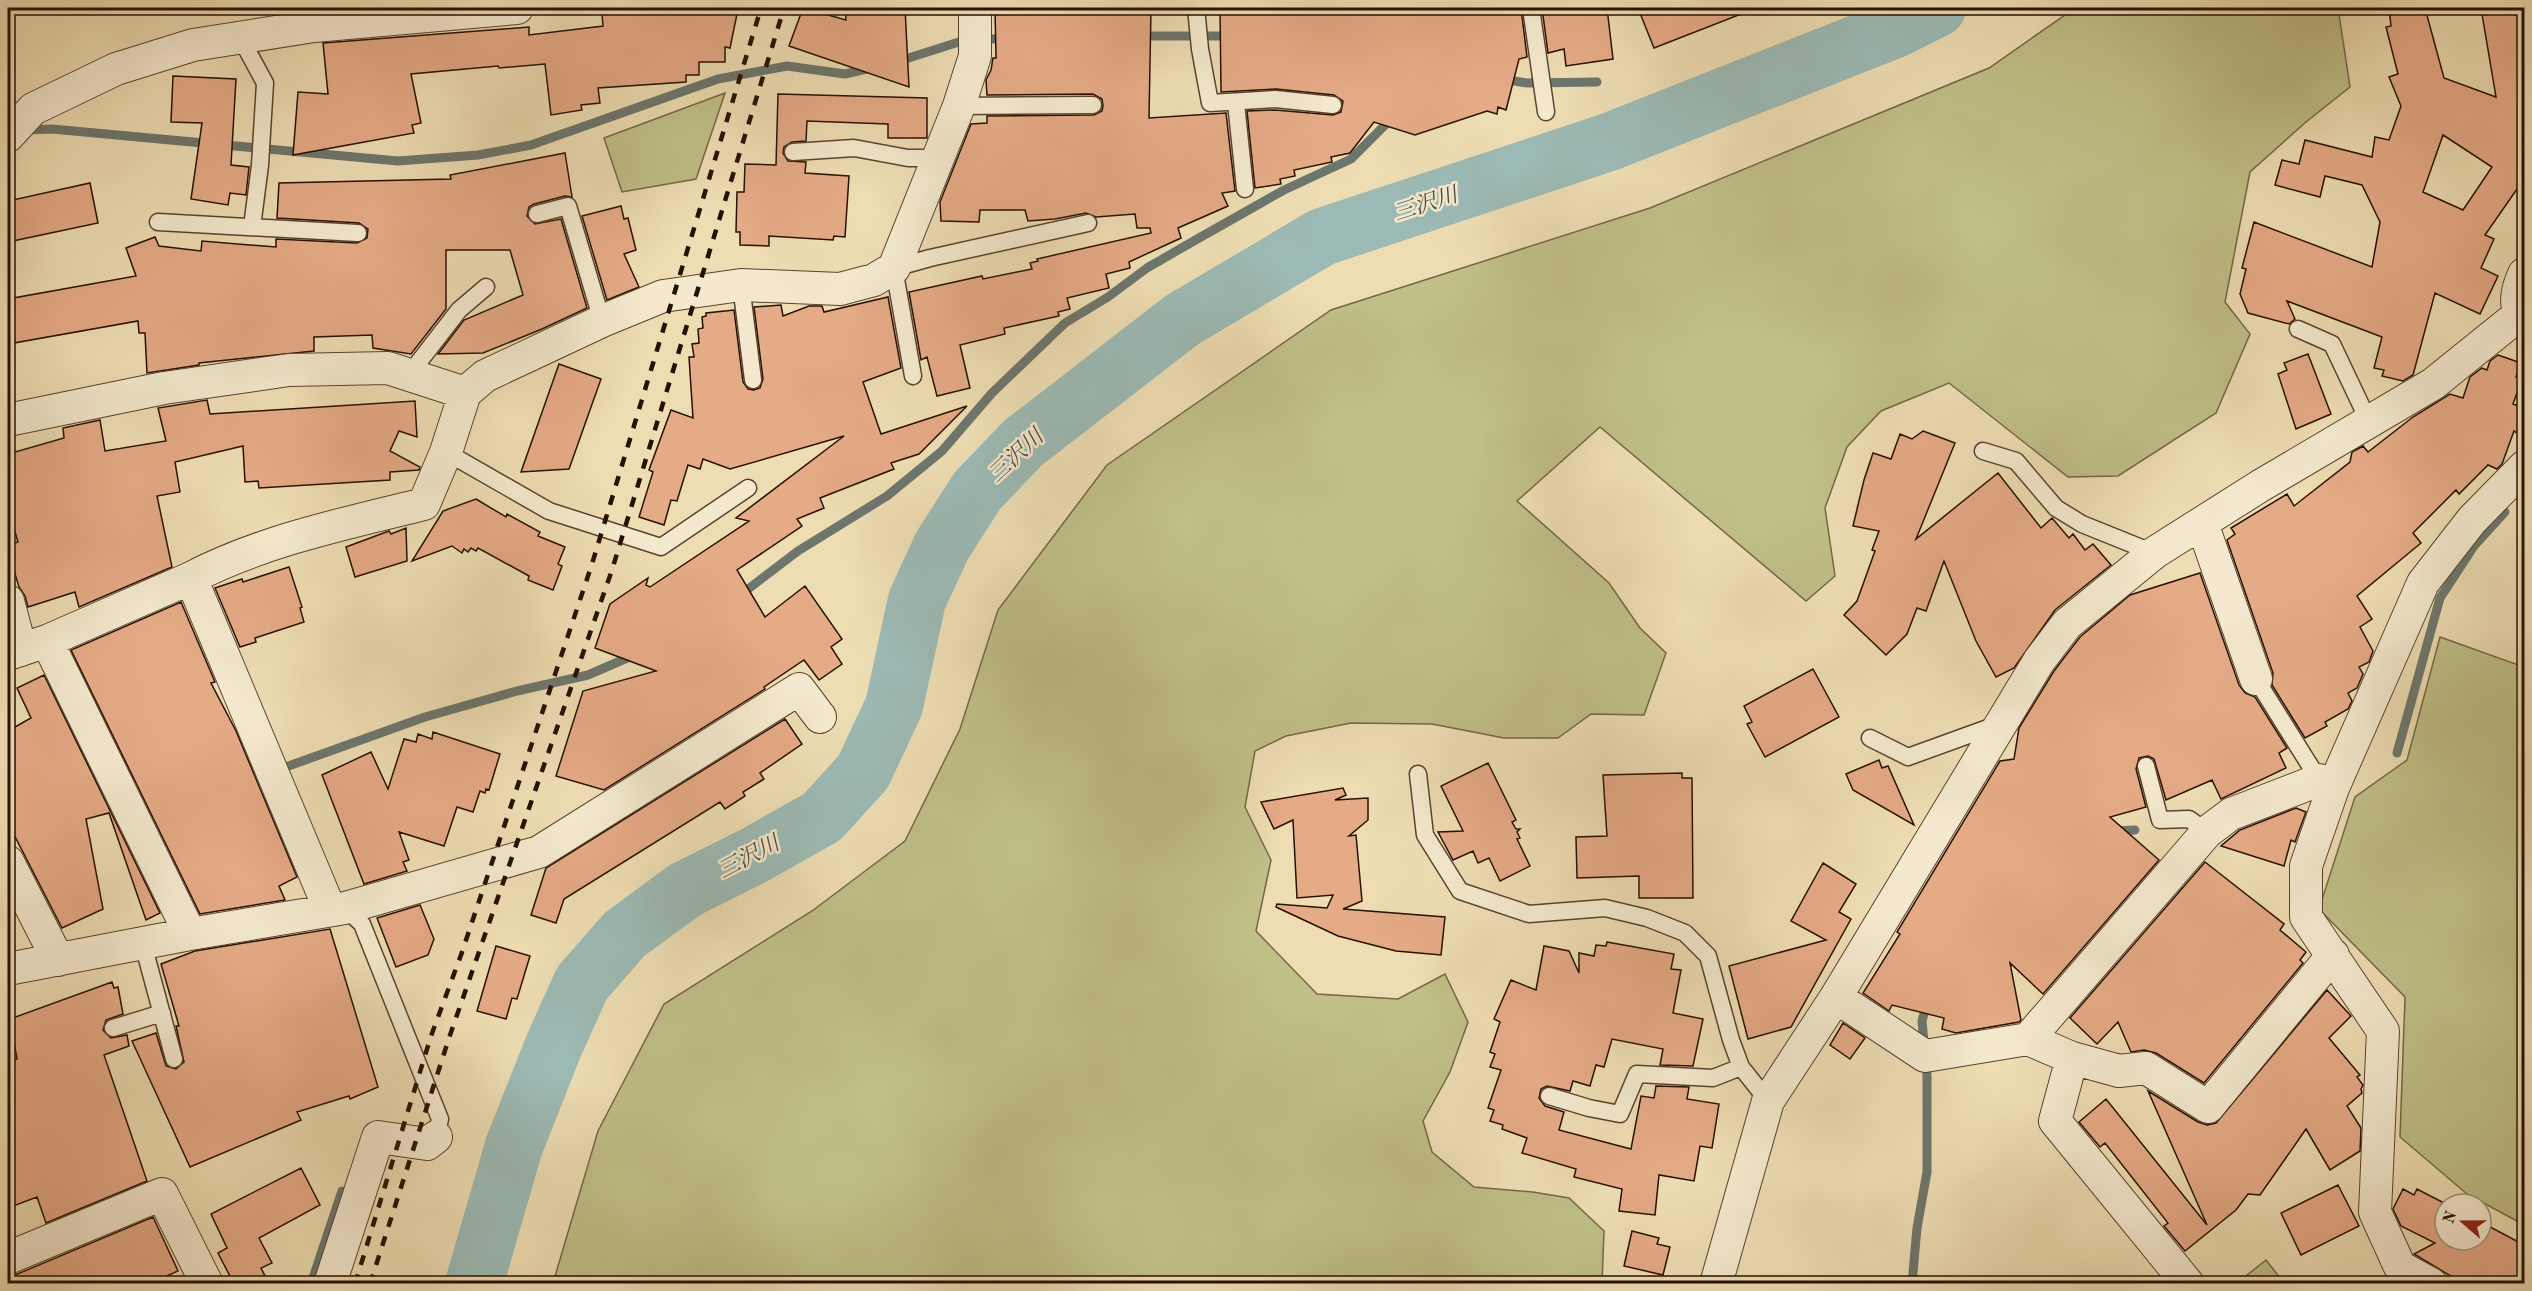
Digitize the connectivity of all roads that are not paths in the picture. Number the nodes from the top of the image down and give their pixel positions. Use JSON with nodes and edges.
{"nodes":[{"id":1,"x":517,"y":8,"type":"edge"},
{"id":2,"x":1531,"y":8,"type":"edge"},
{"id":3,"x":1196,"y":14,"type":"edge"},
{"id":4,"x":975,"y":31,"type":"edge"},
{"id":5,"x":240,"y":37,"type":"junction"},
{"id":6,"x":1236,"y":102,"type":"junction"},
{"id":7,"x":1093,"y":105,"type":"dead end"},
{"id":8,"x":1333,"y":105,"type":"dead end"},
{"id":9,"x":958,"y":106,"type":"junction"},
{"id":10,"x":1546,"y":112,"type":"dead end"},
{"id":11,"x":16,"y":128,"type":"edge"},
{"id":12,"x":793,"y":152,"type":"dead end"},
{"id":13,"x":937,"y":158,"type":"junction"},
{"id":14,"x":1245,"y":189,"type":"dead end"},
{"id":15,"x":537,"y":214,"type":"dead end"},
{"id":16,"x":158,"y":222,"type":"dead end"},
{"id":17,"x":1088,"y":223,"type":"dead end"},
{"id":18,"x":252,"y":227,"type":"junction"},
{"id":19,"x":358,"y":234,"type":"dead end"},
{"id":20,"x":894,"y":268,"type":"junction"},
{"id":21,"x":2524,"y":274,"type":"edge"},
{"id":22,"x":741,"y":285,"type":"junction"},
{"id":23,"x":486,"y":287,"type":"dead end"},
{"id":24,"x":2522,"y":317,"type":"edge"},
{"id":25,"x":602,"y":321,"type":"junction"},
{"id":26,"x":2298,"y":329,"type":"dead end"},
{"id":27,"x":408,"y":376,"type":"junction"},
{"id":28,"x":913,"y":376,"type":"dead end"},
{"id":29,"x":753,"y":380,"type":"dead end"},
{"id":30,"x":465,"y":393,"type":"junction"},
{"id":31,"x":8,"y":420,"type":"edge"},
{"id":32,"x":2369,"y":422,"type":"junction"},
{"id":33,"x":1983,"y":451,"type":"dead end"},
{"id":34,"x":446,"y":452,"type":"junction"},
{"id":35,"x":2521,"y":478,"type":"edge"},
{"id":36,"x":748,"y":488,"type":"dead end"},
{"id":37,"x":2202,"y":523,"type":"junction"},
{"id":38,"x":2154,"y":553,"type":"junction"},
{"id":39,"x":191,"y":578,"type":"junction"},
{"id":40,"x":8,"y":601,"type":"edge"},
{"id":41,"x":25,"y":648,"type":"edge"},
{"id":42,"x":2256,"y":679,"type":"joint"},
{"id":43,"x":820,"y":717,"type":"dead end"},
{"id":44,"x":2002,"y":723,"type":"junction"},
{"id":45,"x":1870,"y":738,"type":"dead end"},
{"id":46,"x":2146,"y":766,"type":"dead end"},
{"id":47,"x":1418,"y":774,"type":"dead end"},
{"id":48,"x":2326,"y":784,"type":"junction"},
{"id":49,"x":2207,"y":832,"type":"junction"},
{"id":50,"x":8,"y":862,"type":"edge"},
{"id":51,"x":338,"y":909,"type":"junction"},
{"id":52,"x":190,"y":934,"type":"junction"},
{"id":53,"x":143,"y":944,"type":"junction"},
{"id":54,"x":2333,"y":956,"type":"junction"},
{"id":55,"x":58,"y":960,"type":"junction"},
{"id":56,"x":8,"y":969,"type":"edge"},
{"id":57,"x":1836,"y":997,"type":"junction"},
{"id":58,"x":162,"y":1013,"type":"junction"},
{"id":59,"x":113,"y":1028,"type":"dead end"},
{"id":60,"x":2028,"y":1039,"type":"junction"},
{"id":61,"x":2072,"y":1058,"type":"junction"},
{"id":62,"x":174,"y":1059,"type":"dead end"},
{"id":63,"x":1741,"y":1067,"type":"junction"},
{"id":64,"x":1549,"y":1096,"type":"dead end"},
{"id":65,"x":1768,"y":1101,"type":"junction"},
{"id":66,"x":436,"y":1137,"type":"joint"},
{"id":67,"x":8,"y":1258,"type":"edge"},
{"id":68,"x":207,"y":1284,"type":"edge"},
{"id":69,"x":330,"y":1284,"type":"edge"},
{"id":70,"x":1716,"y":1284,"type":"edge"},
{"id":71,"x":2188,"y":1284,"type":"edge"},
{"id":72,"x":2431,"y":1284,"type":"edge"}],
"edges":[{"from":1,"to":5,"type":"street"},
{"from":2,"to":10,"type":"lane"},
{"from":3,"to":6,"type":"lane"},
{"from":4,"to":9,"type":"street"},
{"from":5,"to":11,"type":"street"},
{"from":5,"to":18,"type":"lane"},
{"from":6,"to":8,"type":"lane"},
{"from":6,"to":14,"type":"lane"},
{"from":7,"to":9,"type":"lane"},
{"from":9,"to":13,"type":"street"},
{"from":12,"to":13,"type":"lane"},
{"from":13,"to":20,"type":"street"},
{"from":15,"to":25,"type":"lane"},
{"from":16,"to":18,"type":"lane"},
{"from":17,"to":20,"type":"lane"},
{"from":18,"to":19,"type":"lane"},
{"from":20,"to":22,"type":"street"},
{"from":20,"to":28,"type":"lane"},
{"from":21,"to":24,"type":"street"},
{"from":22,"to":25,"type":"street"},
{"from":22,"to":29,"type":"lane"},
{"from":23,"to":27,"type":"lane"},
{"from":24,"to":32,"type":"street"},
{"from":25,"to":30,"type":"street"},
{"from":26,"to":32,"type":"lane"},
{"from":27,"to":30,"type":"street"},
{"from":27,"to":31,"type":"street"},
{"from":30,"to":34,"type":"street"},
{"from":32,"to":37,"type":"street"},
{"from":33,"to":38,"type":"lane"},
{"from":34,"to":36,"type":"lane"},
{"from":34,"to":39,"type":"street"},
{"from":35,"to":48,"type":"street"},
{"from":37,"to":38,"type":"street"},
{"from":37,"to":42,"type":"street"},
{"from":38,"to":44,"type":"street"},
{"from":39,"to":41,"type":"street"},
{"from":39,"to":51,"type":"street"},
{"from":40,"to":41,"type":"street"},
{"from":41,"to":52,"type":"street"},
{"from":42,"to":48,"type":"lane"},
{"from":43,"to":51,"type":"street"},
{"from":44,"to":45,"type":"lane"},
{"from":44,"to":57,"type":"street"},
{"from":46,"to":49,"type":"lane"},
{"from":47,"to":63,"type":"lane"},
{"from":48,"to":49,"type":"street"},
{"from":48,"to":54,"type":"street"},
{"from":49,"to":60,"type":"street"},
{"from":50,"to":55,"type":"street"},
{"from":51,"to":52,"type":"street"},
{"from":51,"to":66,"type":"lane"},
{"from":52,"to":53,"type":"street"},
{"from":53,"to":55,"type":"street"},
{"from":53,"to":58,"type":"lane"},
{"from":54,"to":61,"type":"street"},
{"from":54,"to":72,"type":"street"},
{"from":55,"to":56,"type":"street"},
{"from":57,"to":60,"type":"street"},
{"from":57,"to":65,"type":"street"},
{"from":58,"to":59,"type":"lane"},
{"from":58,"to":62,"type":"lane"},
{"from":60,"to":61,"type":"street"},
{"from":61,"to":71,"type":"street"},
{"from":63,"to":64,"type":"lane"},
{"from":63,"to":65,"type":"lane"},
{"from":65,"to":70,"type":"street"},
{"from":66,"to":69,"type":"street"},
{"from":67,"to":68,"type":"street"}]}
